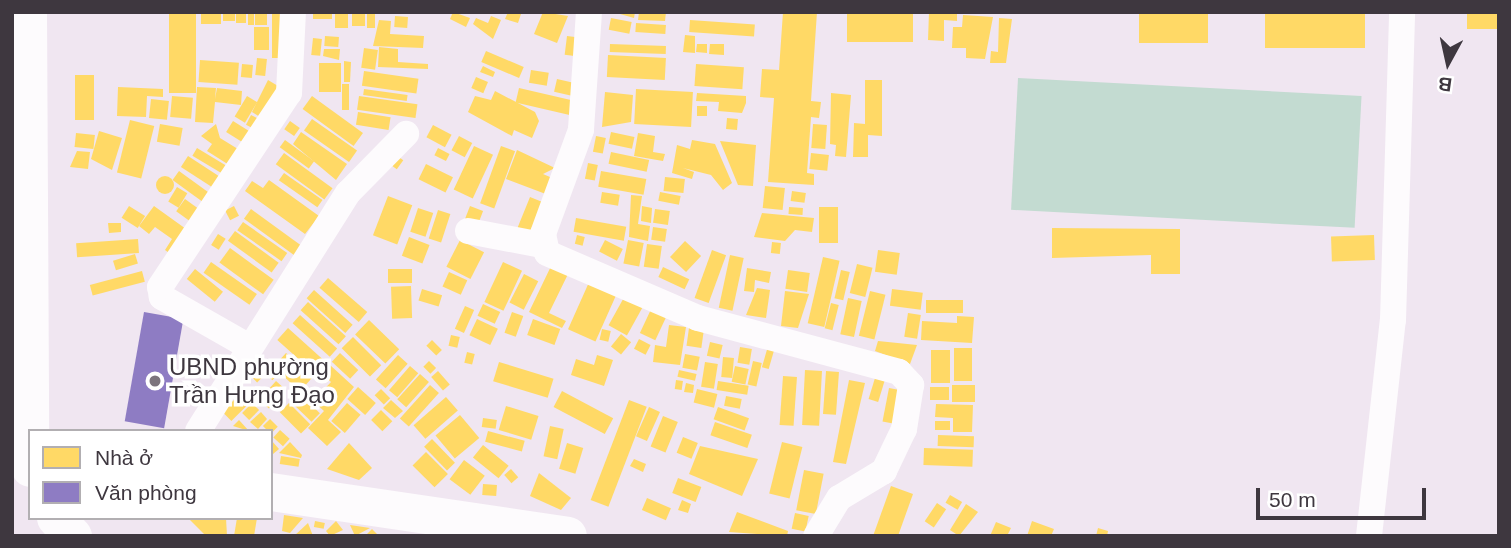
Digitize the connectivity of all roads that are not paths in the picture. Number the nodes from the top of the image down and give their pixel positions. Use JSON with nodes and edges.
{"nodes":[{"id":1,"x":28,"y":12,"type":"edge"},
{"id":2,"x":293,"y":12,"type":"edge"},
{"id":3,"x":589,"y":12,"type":"edge"},
{"id":4,"x":1402,"y":12,"type":"edge"},
{"id":5,"x":406,"y":134,"type":"dead end"},
{"id":6,"x":468,"y":231,"type":"dead end"},
{"id":7,"x":542,"y":245,"type":"junction"},
{"id":8,"x":246,"y":345,"type":"junction"},
{"id":9,"x":199,"y":429,"type":"edge"},
{"id":10,"x":25,"y":464,"type":"edge"},
{"id":11,"x":273,"y":492,"type":"edge"},
{"id":12,"x":45,"y":520,"type":"edge"},
{"id":13,"x":58,"y":520,"type":"edge"},
{"id":14,"x":38,"y":536,"type":"edge"},
{"id":15,"x":73,"y":536,"type":"edge"},
{"id":16,"x":568,"y":536,"type":"edge"},
{"id":17,"x":816,"y":536,"type":"edge"},
{"id":18,"x":1369,"y":536,"type":"edge"}],
"edges":[{"from":1,"to":10,"type":"street"},
{"from":2,"to":8,"type":"street"},
{"from":3,"to":7,"type":"street"},
{"from":4,"to":18,"type":"street"},
{"from":5,"to":8,"type":"street"},
{"from":6,"to":7,"type":"street"},
{"from":7,"to":17,"type":"street"},
{"from":8,"to":9,"type":"street"},
{"from":11,"to":16,"type":"street"},
{"from":12,"to":14,"type":"street"},
{"from":13,"to":15,"type":"street"}]}
